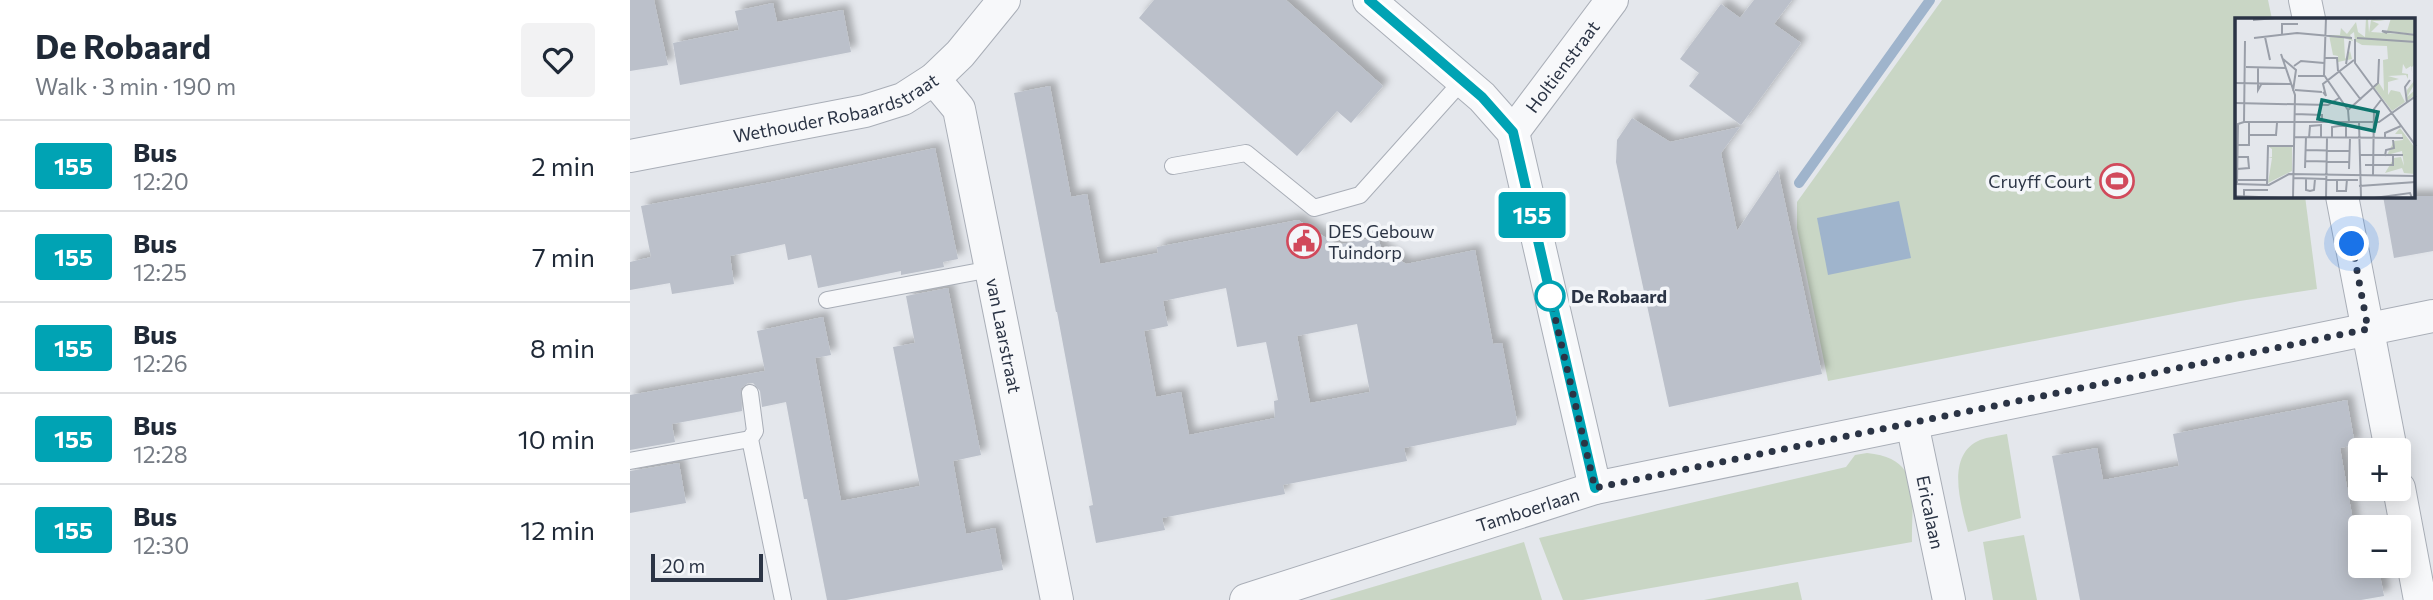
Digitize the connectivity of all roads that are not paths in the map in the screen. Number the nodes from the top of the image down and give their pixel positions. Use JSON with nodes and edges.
{"nodes":[{"id":1,"x":1004,"y":0,"type":"edge"},
{"id":2,"x":1369,"y":0,"type":"edge"},
{"id":3,"x":1612,"y":0,"type":"edge"},
{"id":4,"x":2305,"y":0,"type":"edge"},
{"id":5,"x":2309,"y":18,"type":"edge"},
{"id":6,"x":934,"y":79,"type":"junction"},
{"id":7,"x":1463,"y":80,"type":"junction"},
{"id":8,"x":1513,"y":132,"type":"junction"},
{"id":9,"x":630,"y":156,"type":"edge"},
{"id":10,"x":1173,"y":166,"type":"dead end"},
{"id":11,"x":2343,"y":198,"type":"edge"},
{"id":12,"x":991,"y":270,"type":"junction"},
{"id":13,"x":827,"y":300,"type":"dead end"},
{"id":14,"x":2433,"y":316,"type":"edge"},
{"id":15,"x":2368,"y":329,"type":"junction"},
{"id":16,"x":750,"y":393,"type":"dead end"},
{"id":17,"x":1912,"y":423,"type":"junction"},
{"id":18,"x":2389,"y":438,"type":"edge"},
{"id":19,"x":750,"y":439,"type":"junction"},
{"id":20,"x":630,"y":461,"type":"edge"},
{"id":21,"x":1595,"y":488,"type":"junction"},
{"id":22,"x":2401,"y":501,"type":"edge"},
{"id":23,"x":783,"y":600,"type":"edge"},
{"id":24,"x":1057,"y":600,"type":"edge"},
{"id":25,"x":1246,"y":600,"type":"edge"},
{"id":26,"x":1949,"y":600,"type":"edge"},
{"id":27,"x":2420,"y":600,"type":"edge"}],
"edges":[{"from":1,"to":6,"type":"street","name":"Wethouder Robaardstraat"},
{"from":2,"to":7,"type":"street"},
{"from":3,"to":8,"type":"street","name":"Holtienstraat"},
{"from":4,"to":5,"type":"street"},
{"from":6,"to":9,"type":"street","name":"Wethouder Robaardstraat"},
{"from":6,"to":12,"type":"street","name":"van Laarstraat"},
{"from":7,"to":8,"type":"street"},
{"from":7,"to":10,"type":"lane"},
{"from":8,"to":21,"type":"street"},
{"from":11,"to":15,"type":"street"},
{"from":12,"to":13,"type":"lane"},
{"from":12,"to":24,"type":"street","name":"van Laarstraat"},
{"from":14,"to":15,"type":"street","name":"Tamboerlaan"},
{"from":15,"to":17,"type":"street","name":"Tamboerlaan"},
{"from":15,"to":18,"type":"street"},
{"from":16,"to":19,"type":"lane"},
{"from":17,"to":21,"type":"street","name":"Tamboerlaan"},
{"from":17,"to":26,"type":"street","name":"Ericalaan"},
{"from":19,"to":20,"type":"lane"},
{"from":19,"to":23,"type":"lane"},
{"from":21,"to":25,"type":"street","name":"Tamboerlaan"},
{"from":22,"to":27,"type":"street"}]}
